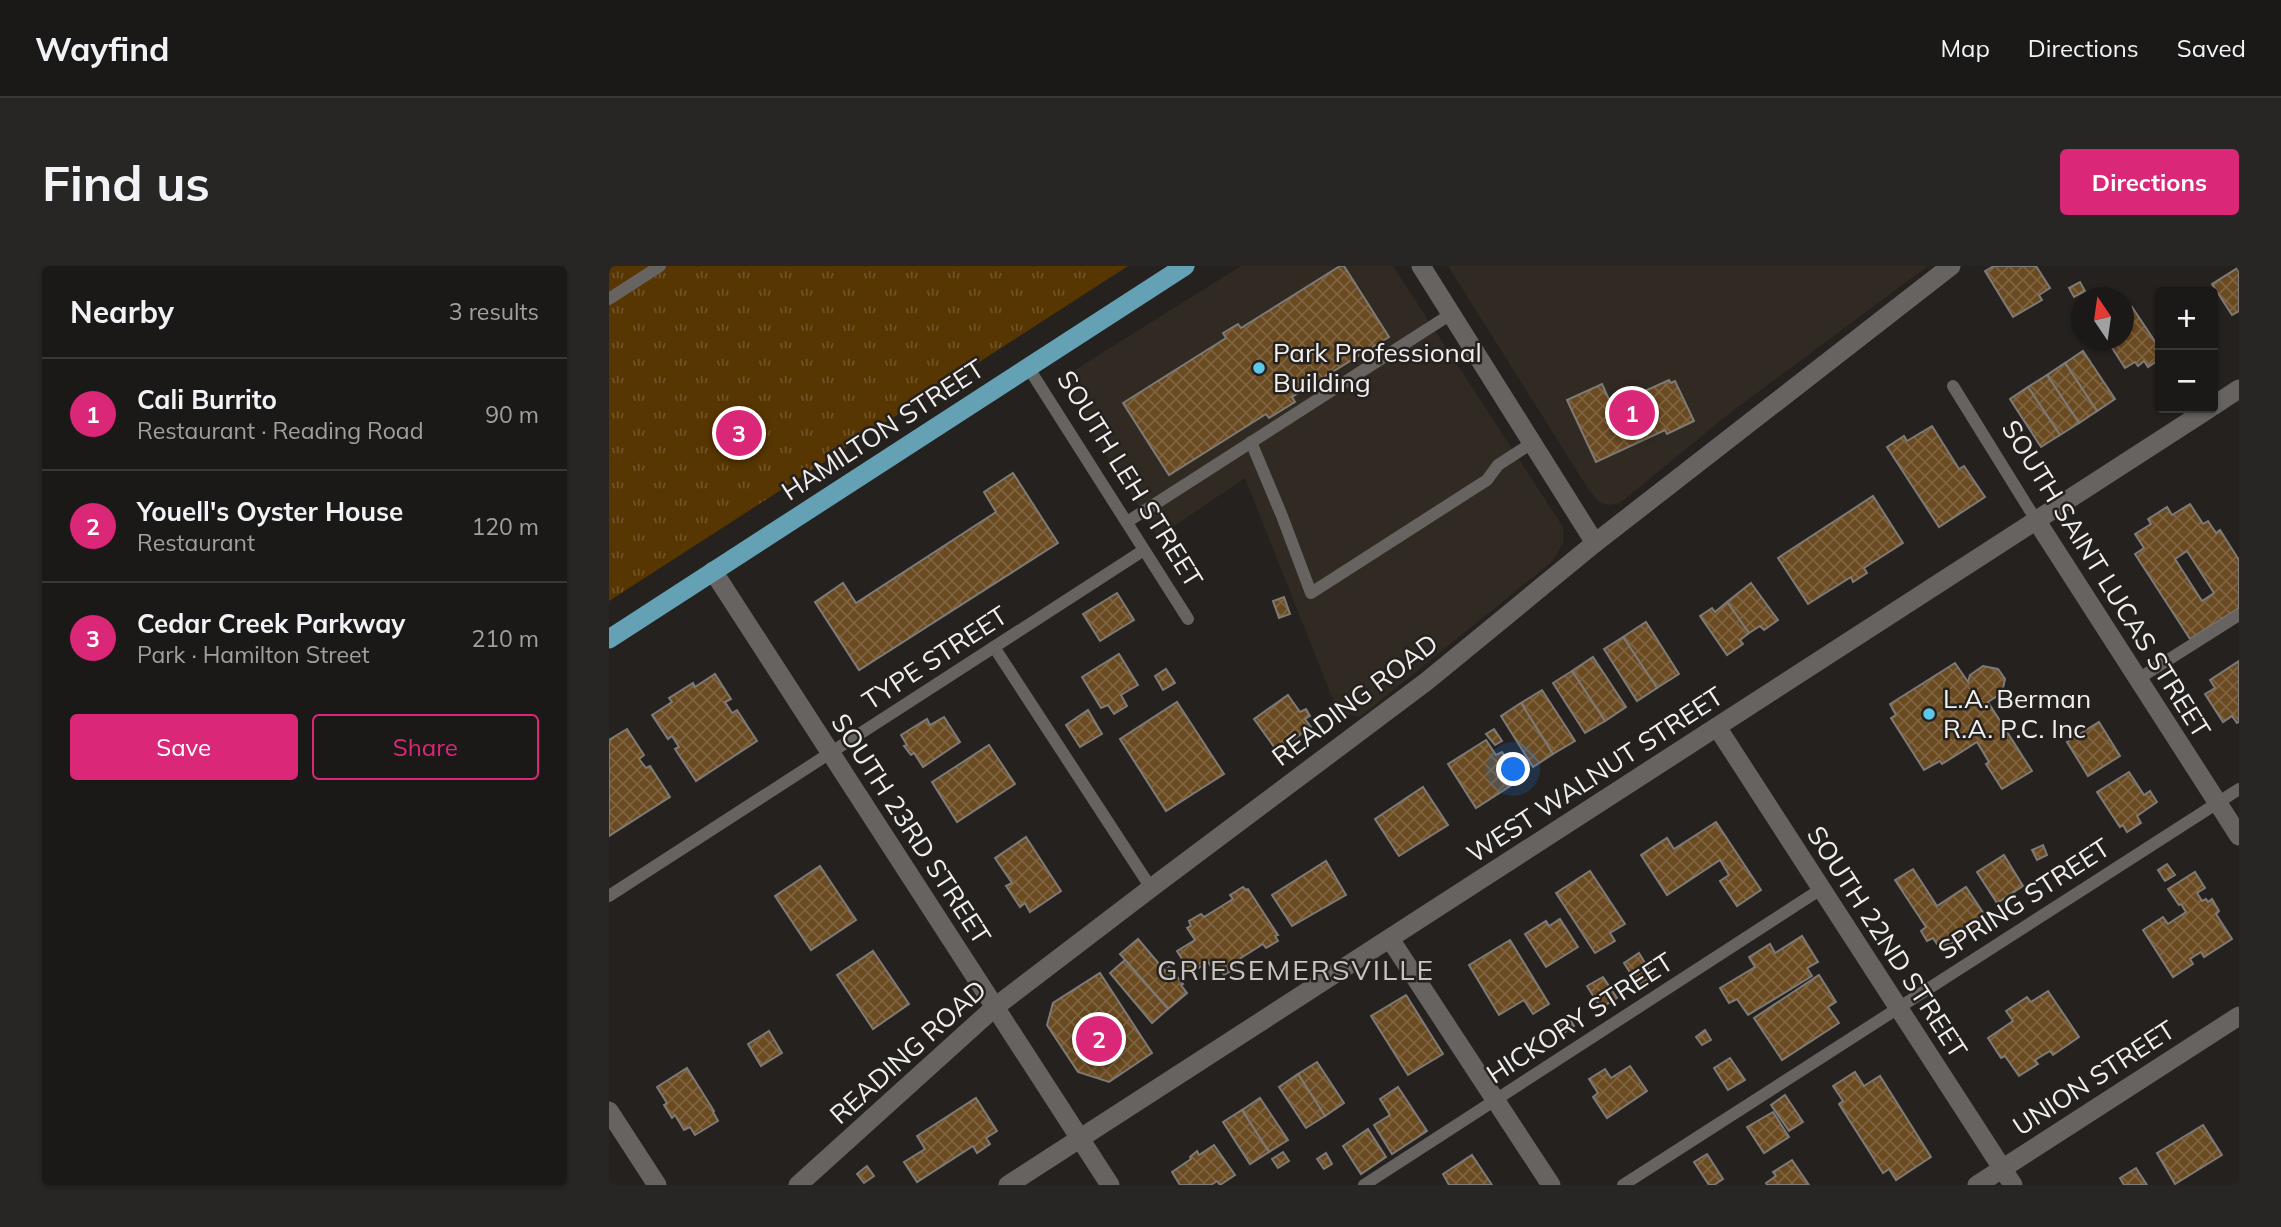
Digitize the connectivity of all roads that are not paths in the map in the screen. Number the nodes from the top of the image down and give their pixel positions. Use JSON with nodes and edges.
{"nodes":[{"id":1,"x":660,"y":266,"type":"edge"},
{"id":2,"x":1185,"y":266,"type":"edge"},
{"id":3,"x":1421,"y":266,"type":"edge"},
{"id":4,"x":1951,"y":266,"type":"edge"},
{"id":5,"x":609,"y":299,"type":"edge"},
{"id":6,"x":1451,"y":314,"type":"junction"},
{"id":7,"x":1028,"y":367,"type":"junction"},
{"id":8,"x":1953,"y":386,"type":"dead end"},
{"id":9,"x":2239,"y":389,"type":"edge"},
{"id":10,"x":2218,"y":403,"type":"edge"},
{"id":11,"x":2203,"y":413,"type":"edge"},
{"id":12,"x":1251,"y":442,"type":"junction"},
{"id":13,"x":1532,"y":443,"type":"junction"},
{"id":14,"x":2036,"y":520,"type":"junction"},
{"id":15,"x":1127,"y":522,"type":"junction"},
{"id":16,"x":1595,"y":543,"type":"junction"},
{"id":17,"x":1144,"y":550,"type":"junction"},
{"id":18,"x":713,"y":571,"type":"junction"},
{"id":19,"x":2239,"y":615,"type":"edge"},
{"id":20,"x":1188,"y":619,"type":"dead end"},
{"id":21,"x":609,"y":639,"type":"edge"},
{"id":22,"x":994,"y":647,"type":"junction"},
{"id":23,"x":2138,"y":679,"type":"junction"},
{"id":24,"x":1717,"y":727,"type":"junction"},
{"id":25,"x":830,"y":753,"type":"junction"},
{"id":26,"x":2239,"y":789,"type":"edge"},
{"id":27,"x":2218,"y":802,"type":"junction"},
{"id":28,"x":2239,"y":836,"type":"edge"},
{"id":29,"x":1150,"y":888,"type":"junction"},
{"id":30,"x":1821,"y":889,"type":"junction"},
{"id":31,"x":609,"y":896,"type":"edge"},
{"id":32,"x":1390,"y":939,"type":"junction"},
{"id":33,"x":995,"y":1007,"type":"junction"},
{"id":34,"x":1898,"y":1008,"type":"junction"},
{"id":35,"x":2239,"y":1016,"type":"edge"},
{"id":36,"x":1495,"y":1100,"type":"junction"},
{"id":37,"x":609,"y":1111,"type":"edge"},
{"id":38,"x":1080,"y":1139,"type":"junction"},
{"id":39,"x":2007,"y":1177,"type":"edge"},
{"id":40,"x":651,"y":1183,"type":"edge"},
{"id":41,"x":799,"y":1185,"type":"edge"},
{"id":42,"x":1008,"y":1185,"type":"edge"},
{"id":43,"x":1110,"y":1185,"type":"edge"},
{"id":44,"x":1364,"y":1185,"type":"edge"},
{"id":45,"x":1551,"y":1185,"type":"edge"},
{"id":46,"x":1623,"y":1185,"type":"edge"},
{"id":47,"x":1977,"y":1185,"type":"edge"}],
"edges":[{"from":1,"to":5,"type":"lane"},
{"from":2,"to":7,"type":"main road","name":"HAMILTON STREET"},
{"from":3,"to":6,"type":"street"},
{"from":4,"to":16,"type":"street","name":"READING ROAD"},
{"from":6,"to":12,"type":"lane"},
{"from":6,"to":13,"type":"street"},
{"from":7,"to":15,"type":"lane","name":"SOUTH LEH STREET"},
{"from":7,"to":18,"type":"main road","name":"HAMILTON STREET"},
{"from":8,"to":14,"type":"lane","name":"SOUTH SAINT LUCAS STREET"},
{"from":9,"to":10,"type":"street","name":"WEST WALNUT STREET"},
{"from":11,"to":14,"type":"street","name":"WEST WALNUT STREET"},
{"from":12,"to":13,"type":"lane"},
{"from":12,"to":15,"type":"lane"},
{"from":13,"to":16,"type":"street"},
{"from":14,"to":23,"type":"street","name":"SOUTH SAINT LUCAS STREET"},
{"from":14,"to":24,"type":"street","name":"WEST WALNUT STREET"},
{"from":15,"to":17,"type":"lane","name":"SOUTH LEH STREET"},
{"from":16,"to":29,"type":"street","name":"READING ROAD"},
{"from":17,"to":20,"type":"lane","name":"SOUTH LEH STREET"},
{"from":17,"to":22,"type":"lane","name":"TYPE STREET"},
{"from":18,"to":21,"type":"main road","name":"HAMILTON STREET"},
{"from":18,"to":25,"type":"street","name":"SOUTH 23RD STREET"},
{"from":19,"to":23,"type":"lane"},
{"from":22,"to":25,"type":"lane","name":"TYPE STREET"},
{"from":22,"to":29,"type":"lane"},
{"from":23,"to":27,"type":"street","name":"SOUTH SAINT LUCAS STREET"},
{"from":24,"to":30,"type":"street","name":"SOUTH 22ND STREET"},
{"from":24,"to":32,"type":"street","name":"WEST WALNUT STREET"},
{"from":25,"to":31,"type":"lane","name":"TYPE STREET"},
{"from":25,"to":33,"type":"street","name":"SOUTH 23RD STREET"},
{"from":26,"to":27,"type":"lane","name":"SPRING STREET"},
{"from":27,"to":28,"type":"street","name":"SOUTH SAINT LUCAS STREET"},
{"from":27,"to":34,"type":"lane","name":"SPRING STREET"},
{"from":29,"to":33,"type":"street","name":"READING ROAD"},
{"from":30,"to":34,"type":"street","name":"SOUTH 22ND STREET"},
{"from":30,"to":36,"type":"lane","name":"HICKORY STREET"},
{"from":32,"to":36,"type":"street"},
{"from":32,"to":38,"type":"street","name":"WEST WALNUT STREET"},
{"from":33,"to":38,"type":"street","name":"SOUTH 23RD STREET"},
{"from":33,"to":41,"type":"street","name":"READING ROAD"},
{"from":34,"to":39,"type":"street","name":"SOUTH 22ND STREET"},
{"from":34,"to":46,"type":"lane","name":"SPRING STREET"},
{"from":35,"to":39,"type":"street","name":"UNION STREET"},
{"from":36,"to":44,"type":"lane","name":"HICKORY STREET"},
{"from":36,"to":45,"type":"street"},
{"from":37,"to":40,"type":"street"},
{"from":38,"to":42,"type":"street","name":"WEST WALNUT STREET"},
{"from":38,"to":43,"type":"street","name":"SOUTH 23RD STREET"},
{"from":39,"to":47,"type":"street","name":"UNION STREET"}]}
